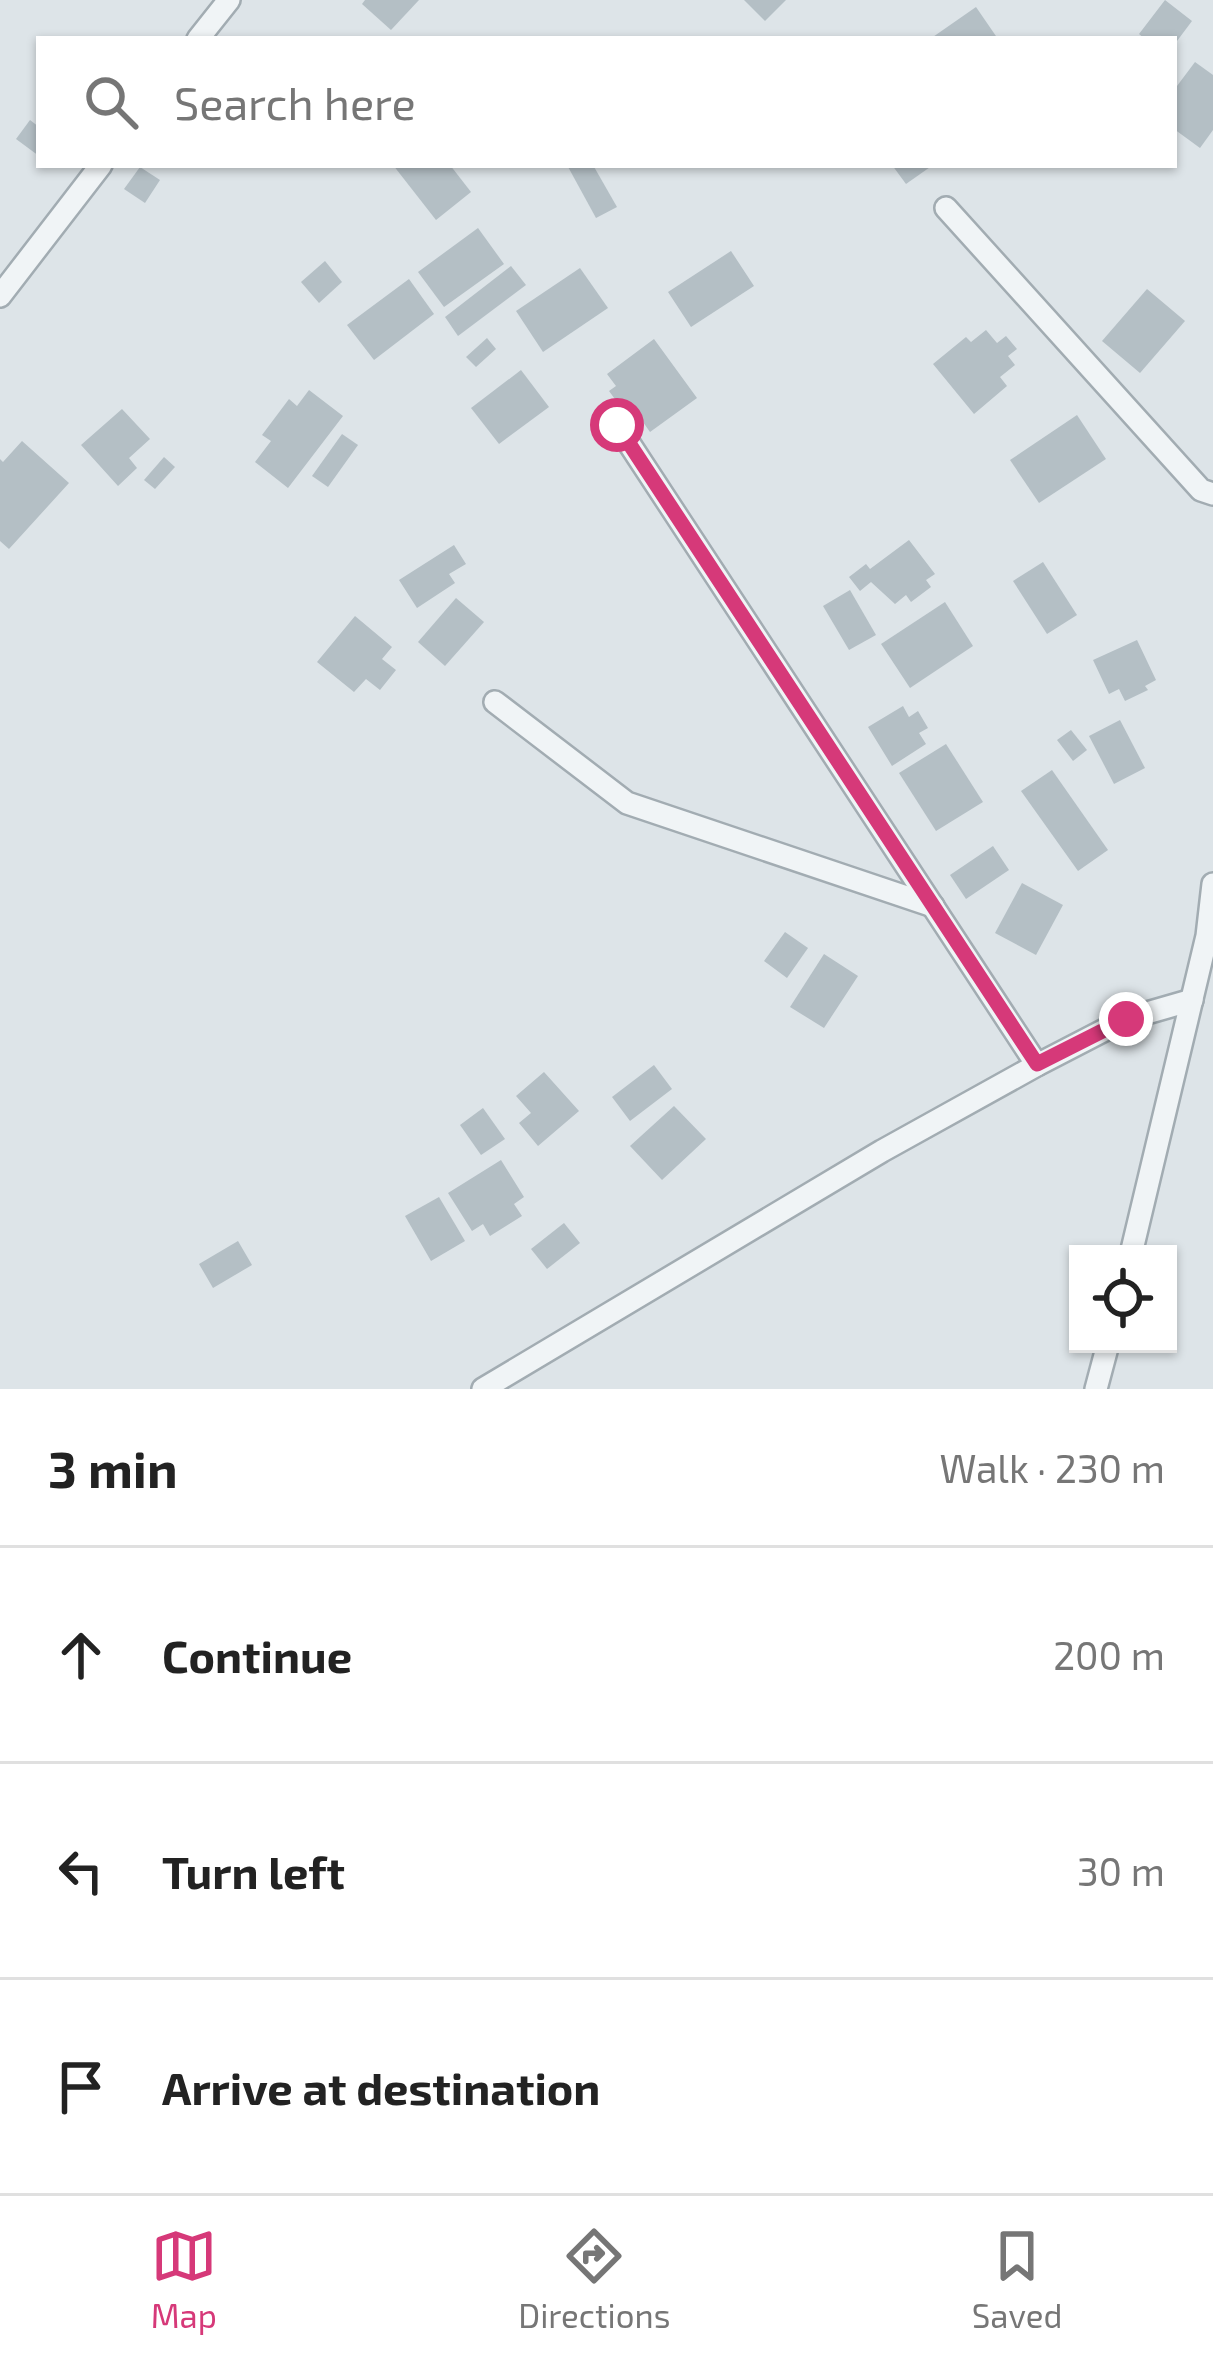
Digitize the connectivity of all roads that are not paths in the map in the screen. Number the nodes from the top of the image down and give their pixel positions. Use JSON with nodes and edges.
{"nodes":[{"id":1,"x":229,"y":0,"type":"edge"},
{"id":2,"x":201,"y":36,"type":"edge"},
{"id":3,"x":99,"y":168,"type":"edge"},
{"id":4,"x":946,"y":208,"type":"dead end"},
{"id":5,"x":0,"y":296,"type":"edge"},
{"id":6,"x":617,"y":425,"type":"dead end"},
{"id":7,"x":1213,"y":494,"type":"edge"},
{"id":8,"x":495,"y":702,"type":"dead end"},
{"id":9,"x":1213,"y":884,"type":"edge"},
{"id":10,"x":933,"y":906,"type":"junction"},
{"id":11,"x":1192,"y":1000,"type":"junction"},
{"id":12,"x":1037,"y":1064,"type":"junction"},
{"id":13,"x":1133,"y":1245,"type":"edge"},
{"id":14,"x":1106,"y":1353,"type":"edge"},
{"id":15,"x":483,"y":1389,"type":"edge"},
{"id":16,"x":1096,"y":1389,"type":"edge"}],
"edges":[{"from":1,"to":2,"type":"street"},
{"from":3,"to":5,"type":"street"},
{"from":4,"to":7,"type":"street"},
{"from":6,"to":10,"type":"street"},
{"from":8,"to":10,"type":"street"},
{"from":9,"to":11,"type":"street"},
{"from":10,"to":12,"type":"street"},
{"from":11,"to":12,"type":"street"},
{"from":11,"to":13,"type":"street"},
{"from":12,"to":15,"type":"street"},
{"from":14,"to":16,"type":"street"}]}
